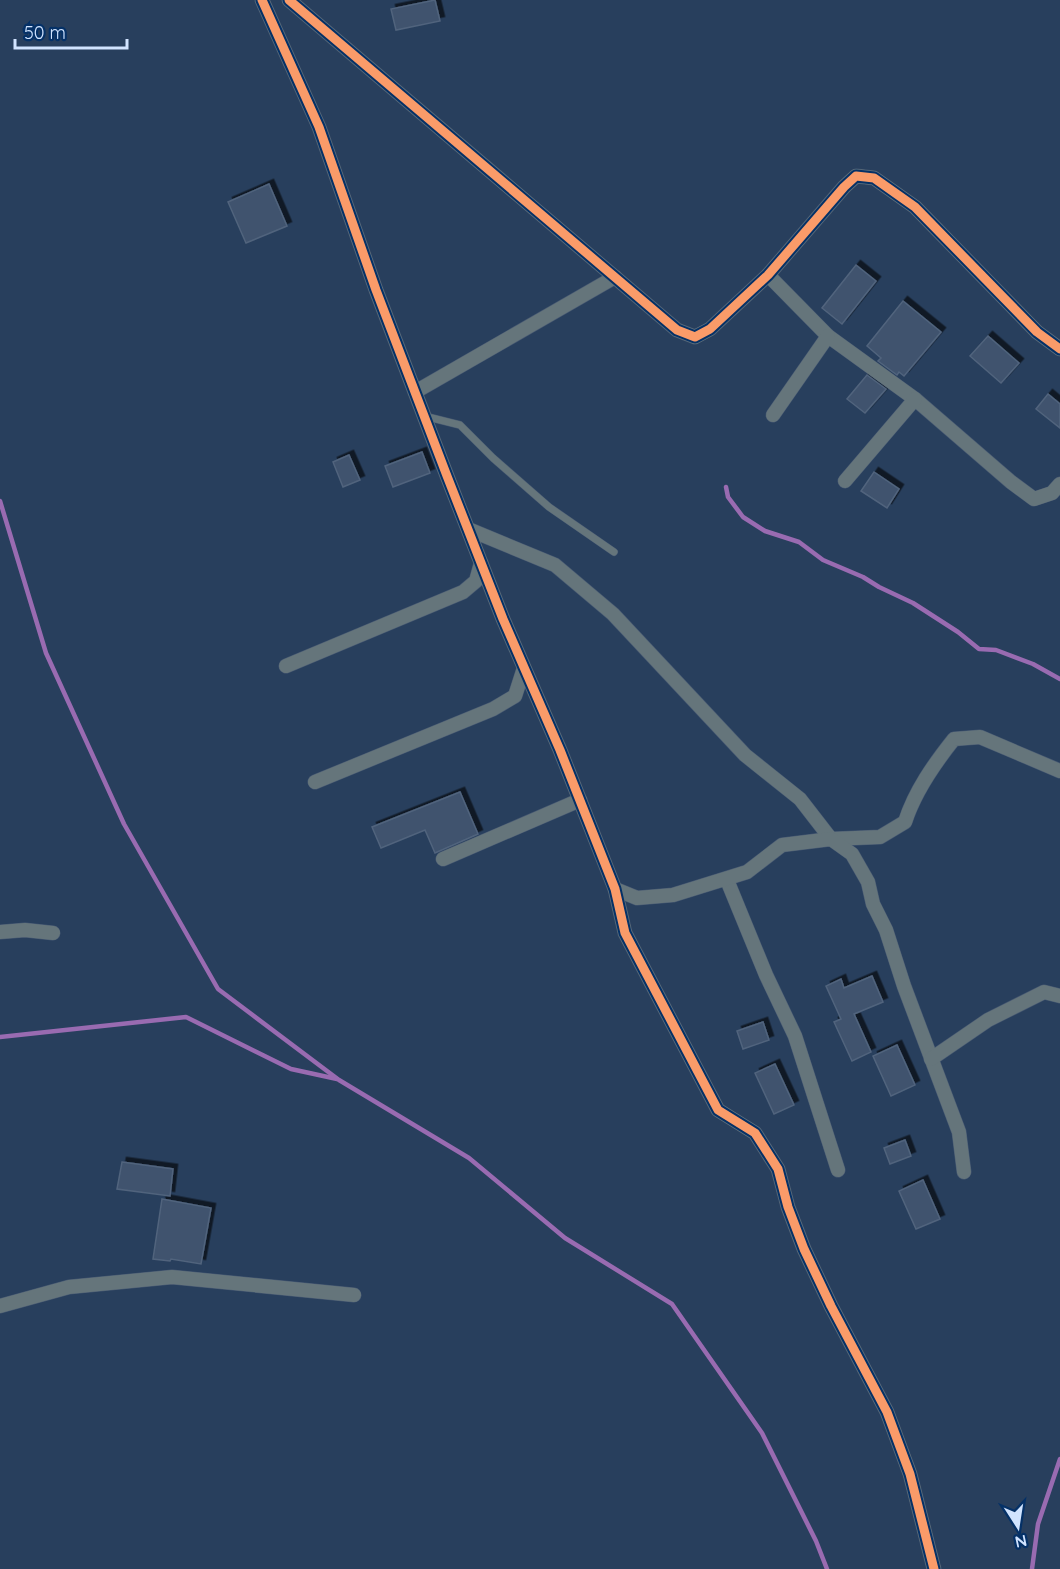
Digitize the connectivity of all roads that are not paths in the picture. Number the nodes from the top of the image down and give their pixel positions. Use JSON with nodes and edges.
{"nodes":[{"id":1,"x":262,"y":0,"type":"edge"},
{"id":2,"x":289,"y":0,"type":"edge"},
{"id":3,"x":768,"y":275,"type":"junction"},
{"id":4,"x":615,"y":277,"type":"junction"},
{"id":5,"x":828,"y":336,"type":"junction"},
{"id":6,"x":1060,"y":349,"type":"edge"},
{"id":7,"x":415,"y":392,"type":"junction"},
{"id":8,"x":915,"y":399,"type":"junction"},
{"id":9,"x":424,"y":415,"type":"junction"},
{"id":10,"x":773,"y":415,"type":"dead end"},
{"id":11,"x":845,"y":481,"type":"dead end"},
{"id":12,"x":1060,"y":484,"type":"edge"},
{"id":13,"x":468,"y":529,"type":"junction"},
{"id":14,"x":614,"y":552,"type":"dead end"},
{"id":15,"x":481,"y":563,"type":"junction"},
{"id":16,"x":286,"y":666,"type":"dead end"},
{"id":17,"x":524,"y":668,"type":"junction"},
{"id":18,"x":1060,"y":771,"type":"edge"},
{"id":19,"x":315,"y":782,"type":"dead end"},
{"id":20,"x":580,"y":800,"type":"junction"},
{"id":21,"x":831,"y":839,"type":"junction"},
{"id":22,"x":443,"y":859,"type":"dead end"},
{"id":23,"x":727,"y":880,"type":"junction"},
{"id":24,"x":615,"y":889,"type":"junction"},
{"id":25,"x":0,"y":932,"type":"edge"},
{"id":26,"x":53,"y":933,"type":"dead end"},
{"id":27,"x":1060,"y":996,"type":"edge"},
{"id":28,"x":931,"y":1059,"type":"junction"},
{"id":29,"x":838,"y":1170,"type":"dead end"},
{"id":30,"x":964,"y":1172,"type":"dead end"},
{"id":31,"x":354,"y":1295,"type":"dead end"},
{"id":32,"x":0,"y":1306,"type":"edge"},
{"id":33,"x":934,"y":1569,"type":"edge"}],
"edges":[{"from":1,"to":7,"type":"street"},
{"from":2,"to":4,"type":"street"},
{"from":3,"to":4,"type":"street"},
{"from":3,"to":5,"type":"street"},
{"from":3,"to":6,"type":"street"},
{"from":4,"to":7,"type":"street"},
{"from":5,"to":8,"type":"street"},
{"from":5,"to":10,"type":"street"},
{"from":7,"to":9,"type":"street"},
{"from":8,"to":11,"type":"street"},
{"from":8,"to":12,"type":"street"},
{"from":9,"to":13,"type":"street"},
{"from":9,"to":14,"type":"lane"},
{"from":13,"to":15,"type":"street"},
{"from":13,"to":21,"type":"street"},
{"from":15,"to":16,"type":"street"},
{"from":15,"to":17,"type":"street"},
{"from":17,"to":19,"type":"street"},
{"from":17,"to":20,"type":"street"},
{"from":18,"to":21,"type":"street"},
{"from":20,"to":22,"type":"street"},
{"from":20,"to":24,"type":"street"},
{"from":21,"to":23,"type":"street"},
{"from":21,"to":28,"type":"street"},
{"from":23,"to":24,"type":"street"},
{"from":23,"to":29,"type":"street"},
{"from":24,"to":33,"type":"street"},
{"from":25,"to":26,"type":"street"},
{"from":27,"to":28,"type":"street"},
{"from":28,"to":30,"type":"street"},
{"from":31,"to":32,"type":"street"}]}
